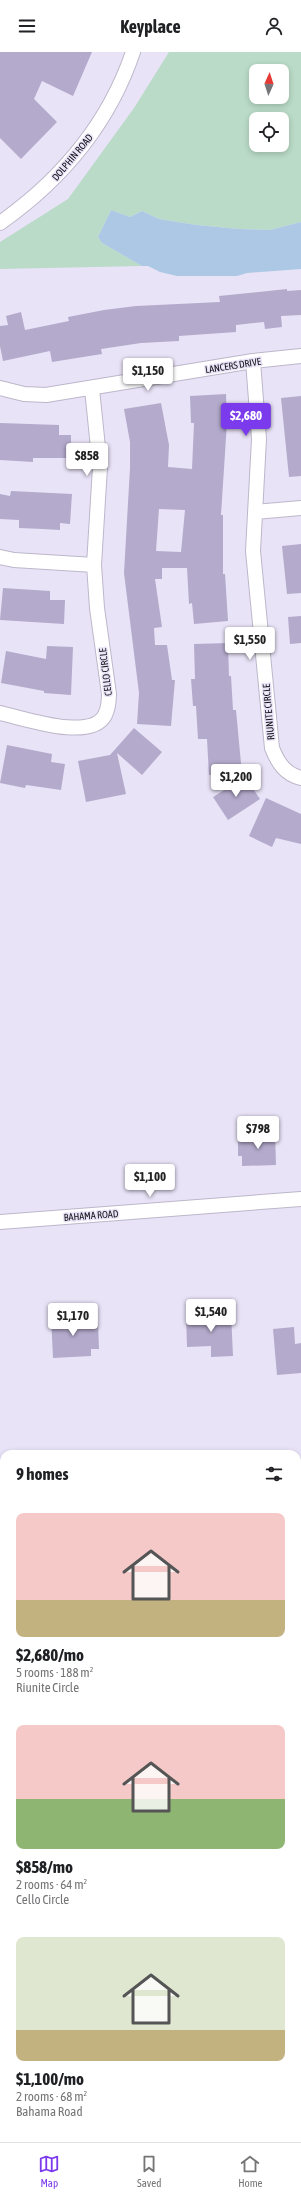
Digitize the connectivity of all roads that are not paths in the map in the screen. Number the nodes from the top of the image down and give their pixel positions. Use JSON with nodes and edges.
{"nodes":[{"id":1,"x":133,"y":52,"type":"edge"},
{"id":2,"x":0,"y":223,"type":"edge"},
{"id":3,"x":301,"y":356,"type":"edge"},
{"id":4,"x":253,"y":361,"type":"junction"},
{"id":5,"x":0,"y":388,"type":"edge"},
{"id":6,"x":92,"y":389,"type":"junction"},
{"id":7,"x":301,"y":508,"type":"edge"},
{"id":8,"x":255,"y":512,"type":"junction"},
{"id":9,"x":0,"y":556,"type":"edge"},
{"id":10,"x":94,"y":565,"type":"junction"},
{"id":11,"x":0,"y":713,"type":"edge"},
{"id":12,"x":301,"y":778,"type":"edge"},
{"id":13,"x":301,"y":1199,"type":"edge"},
{"id":14,"x":0,"y":1222,"type":"edge"}],
"edges":[{"from":1,"to":2,"type":"street","name":"DOLPHIN ROAD"},
{"from":3,"to":4,"type":"street","name":"LANCERS DRIVE"},
{"from":4,"to":6,"type":"street","name":"LANCERS DRIVE"},
{"from":4,"to":8,"type":"street","name":"RIUNITE CIRCLE"},
{"from":5,"to":6,"type":"street","name":"LANCERS DRIVE"},
{"from":6,"to":10,"type":"street","name":"CELLO CIRCLE"},
{"from":7,"to":8,"type":"street"},
{"from":8,"to":12,"type":"street","name":"RIUNITE CIRCLE"},
{"from":9,"to":10,"type":"street"},
{"from":10,"to":11,"type":"street","name":"CELLO CIRCLE"},
{"from":13,"to":14,"type":"street","name":"BAHAMA ROAD"}]}
